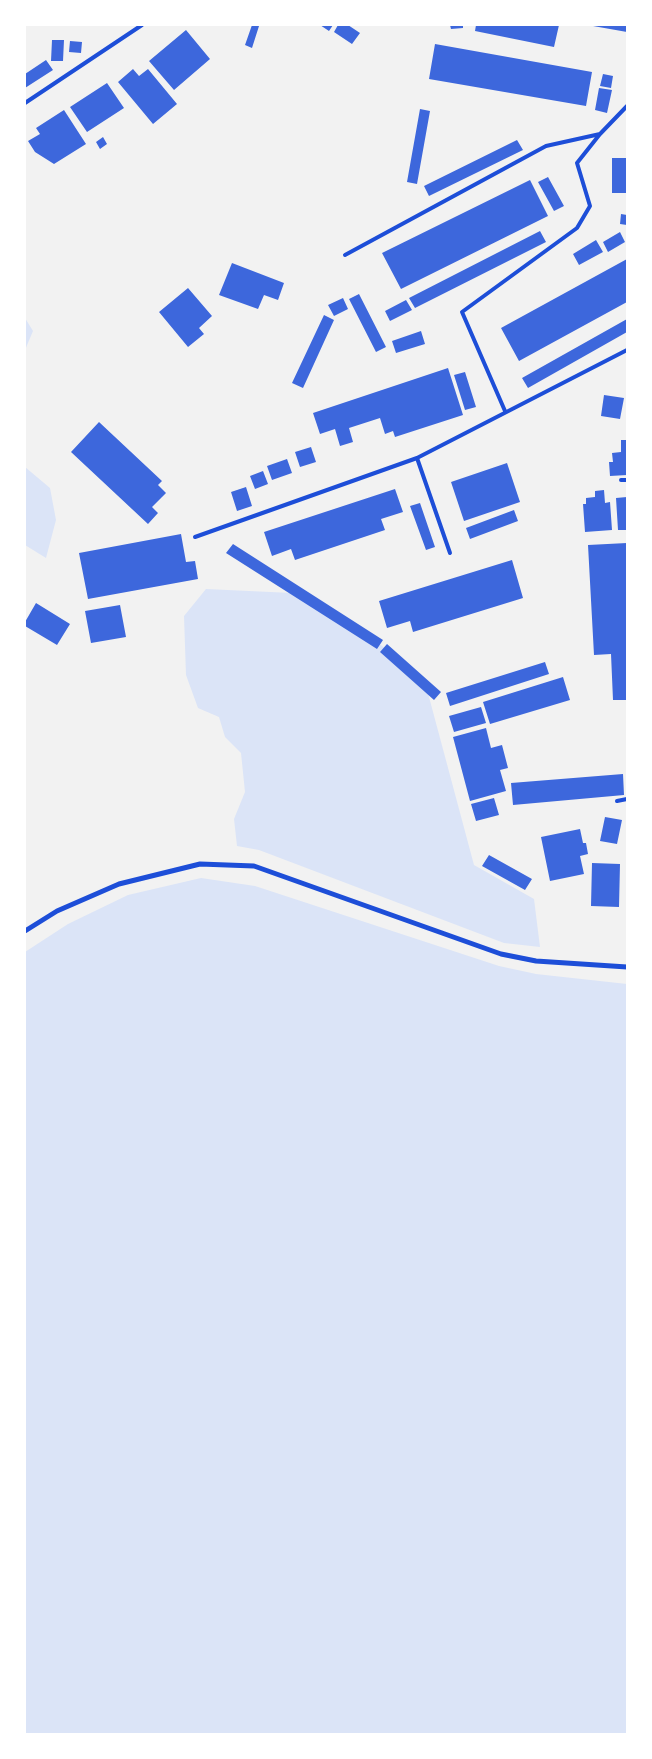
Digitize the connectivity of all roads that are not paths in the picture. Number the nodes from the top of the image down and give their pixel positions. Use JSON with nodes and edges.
{"nodes":[{"id":1,"x":142,"y":25,"type":"edge"},
{"id":2,"x":25,"y":103,"type":"edge"},
{"id":3,"x":627,"y":106,"type":"edge"},
{"id":4,"x":600,"y":134,"type":"junction"},
{"id":5,"x":345,"y":255,"type":"dead end"},
{"id":6,"x":627,"y":350,"type":"edge"},
{"id":7,"x":506,"y":412,"type":"junction"},
{"id":8,"x":417,"y":458,"type":"junction"},
{"id":9,"x":621,"y":480,"type":"dead end"},
{"id":10,"x":627,"y":480,"type":"edge"},
{"id":11,"x":195,"y":537,"type":"dead end"},
{"id":12,"x":450,"y":553,"type":"dead end"},
{"id":13,"x":627,"y":799,"type":"edge"},
{"id":14,"x":617,"y":801,"type":"dead end"},
{"id":15,"x":25,"y":932,"type":"edge"},
{"id":16,"x":627,"y":967,"type":"edge"}],
"edges":[{"from":1,"to":2,"type":"lane"},
{"from":3,"to":4,"type":"lane"},
{"from":4,"to":5,"type":"lane"},
{"from":4,"to":7,"type":"lane"},
{"from":6,"to":7,"type":"lane"},
{"from":7,"to":8,"type":"lane"},
{"from":8,"to":11,"type":"lane"},
{"from":8,"to":12,"type":"lane"},
{"from":9,"to":10,"type":"lane"},
{"from":13,"to":14,"type":"lane"},
{"from":15,"to":16,"type":"street"}]}
